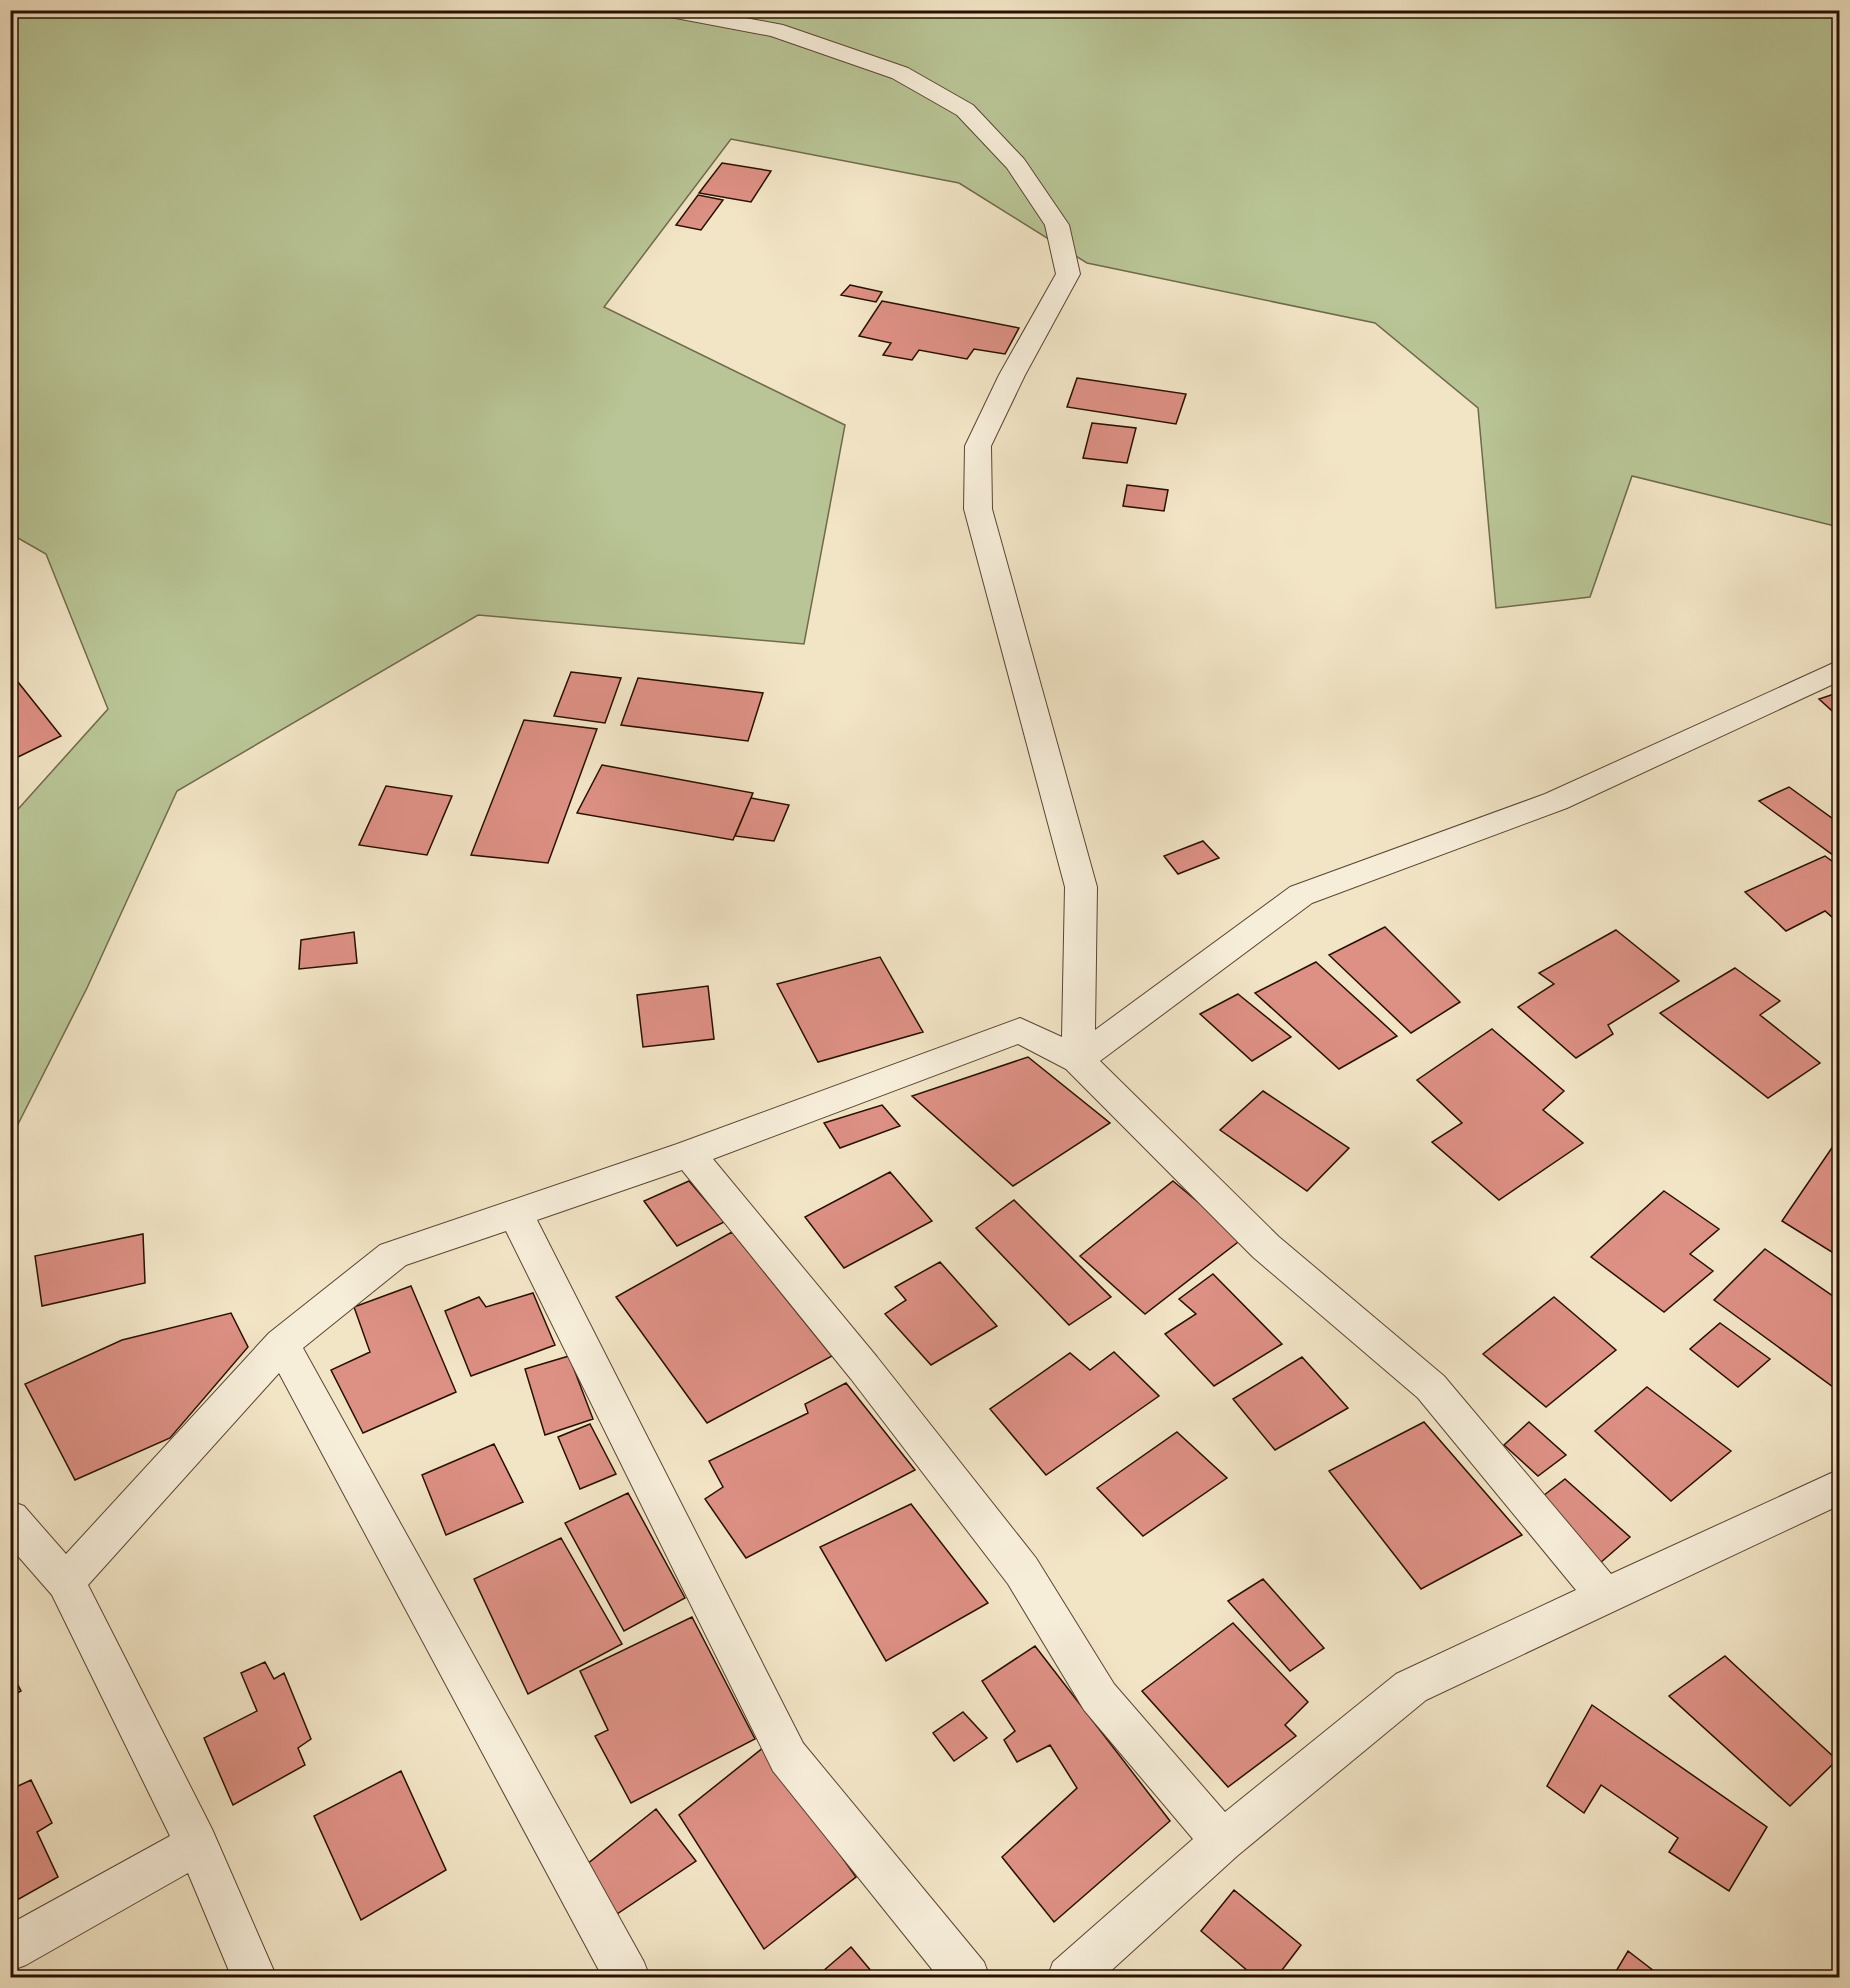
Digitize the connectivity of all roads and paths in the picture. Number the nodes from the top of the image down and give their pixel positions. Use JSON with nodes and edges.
{"nodes":[{"id":1,"x":665,"y":10,"type":"edge"},
{"id":2,"x":1839,"y":669,"type":"edge"},
{"id":3,"x":1078,"y":1060,"type":"junction"},
{"id":4,"x":688,"y":1154,"type":"junction"},
{"id":5,"x":515,"y":1212,"type":"junction"},
{"id":6,"x":282,"y":1344,"type":"junction"},
{"id":7,"x":1839,"y":1486,"type":"edge"},
{"id":8,"x":10,"y":1518,"type":"edge"},
{"id":9,"x":66,"y":1582,"type":"junction"},
{"id":10,"x":1604,"y":1595,"type":"junction"},
{"id":11,"x":1222,"y":1841,"type":"junction"},
{"id":12,"x":197,"y":1844,"type":"junction"},
{"id":13,"x":10,"y":1949,"type":"edge"},
{"id":14,"x":255,"y":1977,"type":"edge"},
{"id":15,"x":628,"y":1977,"type":"edge"},
{"id":16,"x":968,"y":1977,"type":"edge"},
{"id":17,"x":1069,"y":1977,"type":"edge"}],
"edges":[{"from":1,"to":3,"type":"street"},
{"from":2,"to":3,"type":"street"},
{"from":3,"to":4,"type":"street"},
{"from":3,"to":10,"type":"street"},
{"from":4,"to":5,"type":"street"},
{"from":4,"to":11,"type":"street"},
{"from":5,"to":6,"type":"street"},
{"from":5,"to":16,"type":"street"},
{"from":6,"to":9,"type":"street"},
{"from":6,"to":15,"type":"street"},
{"from":7,"to":10,"type":"street"},
{"from":8,"to":9,"type":"street"},
{"from":9,"to":12,"type":"street"},
{"from":10,"to":11,"type":"street"},
{"from":11,"to":17,"type":"street"},
{"from":12,"to":13,"type":"street"},
{"from":12,"to":14,"type":"street"}]}
